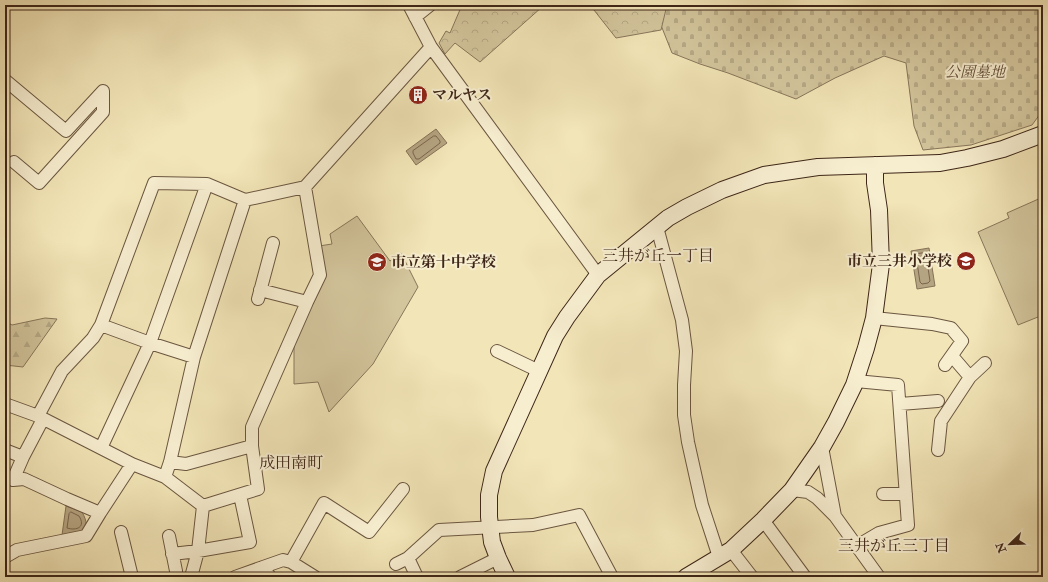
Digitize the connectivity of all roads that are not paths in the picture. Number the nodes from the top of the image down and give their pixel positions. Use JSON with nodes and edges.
{"nodes":[{"id":1,"x":409,"y":5,"type":"edge"},
{"id":2,"x":430,"y":5,"type":"edge"},
{"id":3,"x":415,"y":17,"type":"junction"},
{"id":4,"x":431,"y":47,"type":"junction"},
{"id":5,"x":5,"y":80,"type":"edge"},
{"id":6,"x":1043,"y":134,"type":"edge"},
{"id":7,"x":14,"y":162,"type":"dead end"},
{"id":8,"x":875,"y":165,"type":"junction"},
{"id":9,"x":207,"y":184,"type":"junction"},
{"id":10,"x":305,"y":187,"type":"junction"},
{"id":11,"x":245,"y":200,"type":"junction"},
{"id":12,"x":657,"y":227,"type":"junction"},
{"id":13,"x":273,"y":243,"type":"dead end"},
{"id":14,"x":598,"y":275,"type":"junction"},
{"id":15,"x":307,"y":302,"type":"junction"},
{"id":16,"x":874,"y":318,"type":"junction"},
{"id":17,"x":101,"y":325,"type":"junction"},
{"id":18,"x":150,"y":343,"type":"junction"},
{"id":19,"x":497,"y":351,"type":"dead end"},
{"id":20,"x":194,"y":357,"type":"junction"},
{"id":21,"x":985,"y":363,"type":"dead end"},
{"id":22,"x":539,"y":371,"type":"junction"},
{"id":23,"x":970,"y":377,"type":"junction"},
{"id":24,"x":856,"y":381,"type":"junction"},
{"id":25,"x":938,"y":401,"type":"dead end"},
{"id":26,"x":5,"y":404,"type":"edge"},
{"id":27,"x":900,"y":404,"type":"junction"},
{"id":28,"x":40,"y":418,"type":"junction"},
{"id":29,"x":252,"y":446,"type":"junction"},
{"id":30,"x":102,"y":448,"type":"junction"},
{"id":31,"x":822,"y":448,"type":"junction"},
{"id":32,"x":5,"y":450,"type":"edge"},
{"id":33,"x":938,"y":450,"type":"dead end"},
{"id":34,"x":23,"y":456,"type":"junction"},
{"id":35,"x":170,"y":462,"type":"junction"},
{"id":36,"x":132,"y":464,"type":"junction"},
{"id":37,"x":165,"y":477,"type":"junction"},
{"id":38,"x":9,"y":479,"type":"edge"},
{"id":39,"x":403,"y":489,"type":"dead end"},
{"id":40,"x":792,"y":490,"type":"junction"},
{"id":41,"x":883,"y":494,"type":"dead end"},
{"id":42,"x":906,"y":494,"type":"junction"},
{"id":43,"x":240,"y":495,"type":"junction"},
{"id":44,"x":203,"y":506,"type":"junction"},
{"id":45,"x":100,"y":513,"type":"junction"},
{"id":46,"x":835,"y":516,"type":"junction"},
{"id":47,"x":763,"y":520,"type":"junction"},
{"id":48,"x":490,"y":528,"type":"junction"},
{"id":49,"x":121,"y":532,"type":"dead end"},
{"id":50,"x":169,"y":536,"type":"dead end"},
{"id":51,"x":5,"y":546,"type":"edge"},
{"id":52,"x":857,"y":546,"type":"junction"},
{"id":53,"x":17,"y":550,"type":"junction"},
{"id":54,"x":198,"y":551,"type":"junction"},
{"id":55,"x":172,"y":554,"type":"junction"},
{"id":56,"x":725,"y":554,"type":"junction"},
{"id":57,"x":5,"y":557,"type":"edge"},
{"id":58,"x":408,"y":558,"type":"junction"},
{"id":59,"x":498,"y":558,"type":"junction"},
{"id":60,"x":291,"y":562,"type":"junction"},
{"id":61,"x":396,"y":564,"type":"dead end"},
{"id":62,"x":176,"y":571,"type":"dead end"},
{"id":63,"x":266,"y":572,"type":"edge"},
{"id":64,"x":132,"y":577,"type":"edge"},
{"id":65,"x":191,"y":577,"type":"edge"},
{"id":66,"x":234,"y":577,"type":"edge"},
{"id":67,"x":316,"y":577,"type":"edge"},
{"id":68,"x":417,"y":577,"type":"edge"},
{"id":69,"x":460,"y":577,"type":"edge"},
{"id":70,"x":507,"y":577,"type":"edge"},
{"id":71,"x":612,"y":577,"type":"edge"},
{"id":72,"x":686,"y":577,"type":"edge"},
{"id":73,"x":752,"y":577,"type":"edge"},
{"id":74,"x":805,"y":577,"type":"edge"},
{"id":75,"x":879,"y":577,"type":"edge"}],
"edges":[{"from":1,"to":3,"type":"street"},
{"from":2,"to":3,"type":"street"},
{"from":3,"to":4,"type":"street"},
{"from":4,"to":10,"type":"street"},
{"from":4,"to":14,"type":"street"},
{"from":5,"to":7,"type":"street"},
{"from":6,"to":8,"type":"street"},
{"from":8,"to":12,"type":"street"},
{"from":8,"to":16,"type":"street"},
{"from":9,"to":11,"type":"street"},
{"from":9,"to":17,"type":"street"},
{"from":9,"to":18,"type":"street"},
{"from":10,"to":11,"type":"street"},
{"from":10,"to":15,"type":"street"},
{"from":11,"to":20,"type":"street"},
{"from":12,"to":14,"type":"street"},
{"from":12,"to":56,"type":"street"},
{"from":13,"to":15,"type":"street"},
{"from":14,"to":22,"type":"street"},
{"from":15,"to":29,"type":"street"},
{"from":16,"to":23,"type":"street"},
{"from":16,"to":24,"type":"street"},
{"from":17,"to":18,"type":"street"},
{"from":17,"to":28,"type":"street"},
{"from":18,"to":20,"type":"street"},
{"from":18,"to":30,"type":"street"},
{"from":19,"to":22,"type":"street"},
{"from":20,"to":35,"type":"street"},
{"from":21,"to":23,"type":"street"},
{"from":22,"to":48,"type":"street"},
{"from":23,"to":33,"type":"street"},
{"from":24,"to":27,"type":"street"},
{"from":24,"to":31,"type":"street"},
{"from":25,"to":27,"type":"street"},
{"from":26,"to":28,"type":"street"},
{"from":27,"to":42,"type":"street"},
{"from":28,"to":30,"type":"street"},
{"from":28,"to":34,"type":"street"},
{"from":29,"to":35,"type":"street"},
{"from":29,"to":43,"type":"street"},
{"from":30,"to":36,"type":"street"},
{"from":31,"to":40,"type":"street"},
{"from":31,"to":46,"type":"street"},
{"from":32,"to":34,"type":"street"},
{"from":34,"to":38,"type":"street"},
{"from":35,"to":37,"type":"street"},
{"from":36,"to":37,"type":"street"},
{"from":36,"to":45,"type":"street"},
{"from":37,"to":44,"type":"street"},
{"from":38,"to":45,"type":"street"},
{"from":39,"to":60,"type":"street"},
{"from":40,"to":46,"type":"street"},
{"from":40,"to":47,"type":"street"},
{"from":41,"to":42,"type":"street"},
{"from":42,"to":52,"type":"street"},
{"from":43,"to":44,"type":"street"},
{"from":43,"to":54,"type":"street"},
{"from":44,"to":54,"type":"street"},
{"from":45,"to":53,"type":"street"},
{"from":46,"to":52,"type":"street"},
{"from":47,"to":56,"type":"street"},
{"from":47,"to":74,"type":"street"},
{"from":48,"to":58,"type":"street"},
{"from":48,"to":59,"type":"street"},
{"from":48,"to":71,"type":"street"},
{"from":49,"to":64,"type":"street"},
{"from":50,"to":55,"type":"street"},
{"from":51,"to":53,"type":"street"},
{"from":52,"to":75,"type":"street"},
{"from":53,"to":57,"type":"street"},
{"from":54,"to":55,"type":"street"},
{"from":54,"to":65,"type":"street"},
{"from":55,"to":62,"type":"street"},
{"from":56,"to":72,"type":"street"},
{"from":56,"to":73,"type":"street"},
{"from":58,"to":61,"type":"street"},
{"from":58,"to":68,"type":"street"},
{"from":59,"to":69,"type":"street"},
{"from":59,"to":70,"type":"street"},
{"from":60,"to":63,"type":"street"},
{"from":60,"to":67,"type":"street"},
{"from":63,"to":66,"type":"street"}]}
